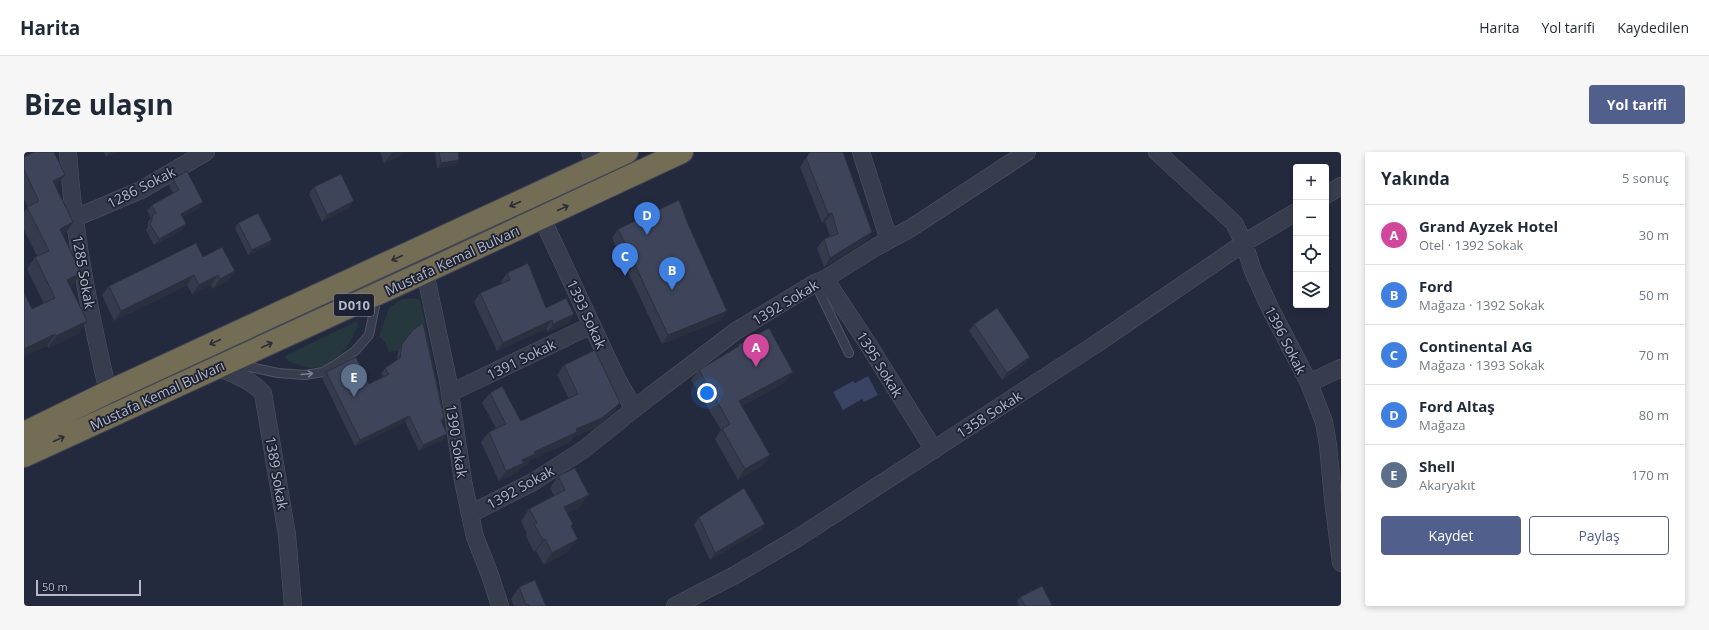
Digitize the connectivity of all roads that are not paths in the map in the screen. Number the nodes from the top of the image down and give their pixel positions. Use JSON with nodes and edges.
{"nodes":[{"id":1,"x":68,"y":152,"type":"edge"},
{"id":2,"x":206,"y":152,"type":"edge"},
{"id":3,"x":627,"y":152,"type":"edge"},
{"id":4,"x":682,"y":152,"type":"edge"},
{"id":5,"x":861,"y":152,"type":"edge"},
{"id":6,"x":1027,"y":152,"type":"edge"},
{"id":7,"x":1157,"y":152,"type":"edge"},
{"id":8,"x":593,"y":159,"type":"edge"},
{"id":9,"x":1341,"y":186,"type":"edge"},
{"id":10,"x":1329,"y":193,"type":"edge"},
{"id":11,"x":1293,"y":214,"type":"edge"},
{"id":12,"x":75,"y":218,"type":"junction"},
{"id":13,"x":542,"y":218,"type":"junction"},
{"id":14,"x":889,"y":240,"type":"junction"},
{"id":15,"x":1244,"y":243,"type":"junction"},
{"id":16,"x":425,"y":272,"type":"junction"},
{"id":17,"x":820,"y":281,"type":"junction"},
{"id":18,"x":378,"y":294,"type":"junction"},
{"id":19,"x":592,"y":324,"type":"junction"},
{"id":20,"x":849,"y":353,"type":"dead end"},
{"id":21,"x":222,"y":365,"type":"junction"},
{"id":22,"x":1341,"y":368,"type":"edge"},
{"id":23,"x":1309,"y":383,"type":"junction"},
{"id":24,"x":108,"y":392,"type":"junction"},
{"id":25,"x":450,"y":393,"type":"junction"},
{"id":26,"x":632,"y":410,"type":"junction"},
{"id":27,"x":24,"y":432,"type":"edge"},
{"id":28,"x":934,"y":450,"type":"junction"},
{"id":29,"x":24,"y":456,"type":"edge"},
{"id":30,"x":470,"y":514,"type":"junction"},
{"id":31,"x":1341,"y":562,"type":"edge"},
{"id":32,"x":735,"y":575,"type":"junction"},
{"id":33,"x":293,"y":606,"type":"edge"},
{"id":34,"x":500,"y":606,"type":"edge"},
{"id":35,"x":675,"y":606,"type":"edge"},
{"id":36,"x":696,"y":606,"type":"edge"}],
"edges":[{"from":1,"to":12,"type":"street","name":"1285 Sokak"},
{"from":2,"to":12,"type":"street","name":"1286 Sokak"},
{"from":3,"to":8,"type":"highway","name":"Mustafa Kemal Bulvarı","number":"D010"},
{"from":13,"to":4,"type":"highway","name":"Mustafa Kemal Bulvarı","number":"D010","one_way":true},
{"from":5,"to":14,"type":"street"},
{"from":6,"to":14,"type":"street","name":"1392 Sokak"},
{"from":7,"to":15,"type":"street","name":"1396 Sokak"},
{"from":8,"to":24,"type":"highway","name":"Mustafa Kemal Bulvarı","number":"D010","one_way":true},
{"from":9,"to":10,"type":"street"},
{"from":11,"to":15,"type":"street","name":"1358 Sokak"},
{"from":12,"to":24,"type":"street","name":"1285 Sokak"},
{"from":13,"to":16,"type":"highway","name":"Mustafa Kemal Bulvarı","number":"D010"},
{"from":13,"to":19,"type":"street","name":"1393 Sokak"},
{"from":14,"to":17,"type":"street","name":"1392 Sokak"},
{"from":15,"to":23,"type":"street","name":"1396 Sokak"},
{"from":15,"to":28,"type":"street","name":"1358 Sokak"},
{"from":16,"to":18,"type":"highway","name":"Mustafa Kemal Bulvarı","number":"D010"},
{"from":16,"to":25,"type":"street","name":"1390 Sokak"},
{"from":17,"to":20,"type":"lane"},
{"from":17,"to":26,"type":"street","name":"1392 Sokak"},
{"from":17,"to":28,"type":"street","name":"1395 Sokak"},
{"from":21,"to":18,"type":"highway","name":"Mustafa Kemal Bulvarı","number":"D010","one_way":true},
{"from":21,"to":18,"type":"lane","one_way":true},
{"from":19,"to":25,"type":"street","name":"1391 Sokak"},
{"from":19,"to":26,"type":"street","name":"1393 Sokak"},
{"from":29,"to":21,"type":"highway","name":"Mustafa Kemal Bulvarı","number":"D010","one_way":true},
{"from":21,"to":33,"type":"street","name":"1389 Sokak"},
{"from":22,"to":23,"type":"street"},
{"from":23,"to":31,"type":"street","name":"1396 Sokak"},
{"from":24,"to":27,"type":"highway","name":"Mustafa Kemal Bulvarı","number":"D010"},
{"from":25,"to":30,"type":"street","name":"1390 Sokak"},
{"from":26,"to":30,"type":"street","name":"1392 Sokak"},
{"from":28,"to":32,"type":"street","name":"1358 Sokak"},
{"from":30,"to":34,"type":"street","name":"1390 Sokak"},
{"from":32,"to":35,"type":"street","name":"1358 Sokak"},
{"from":32,"to":36,"type":"street"}]}
